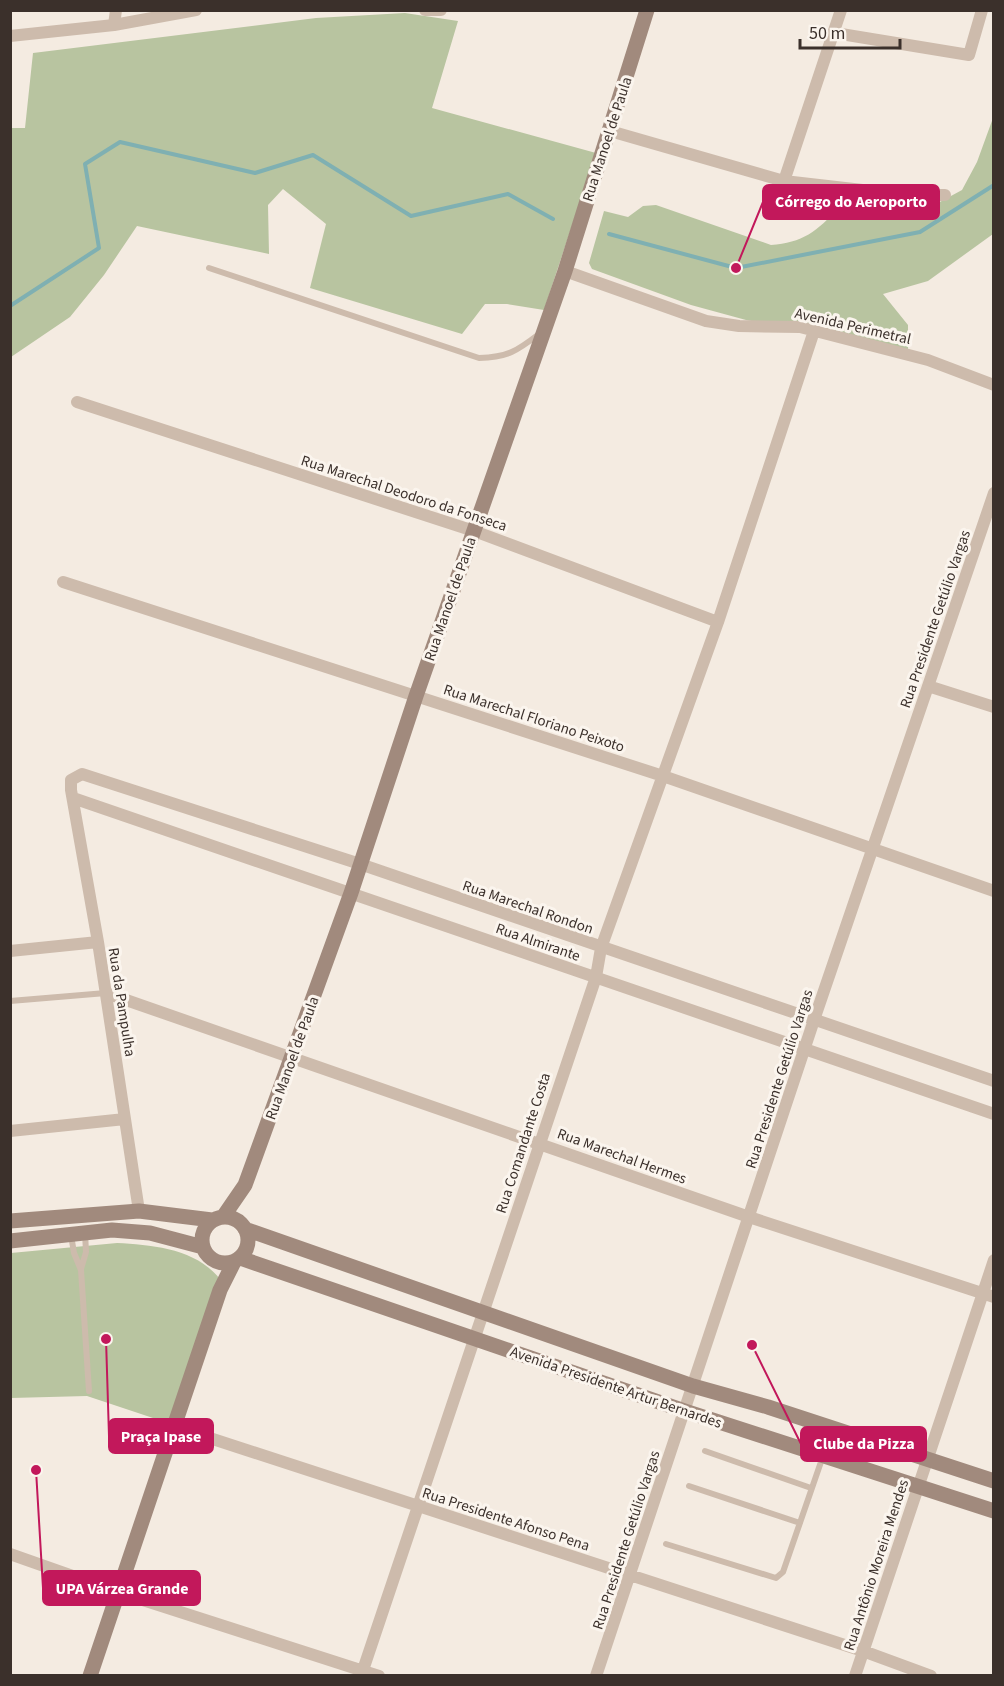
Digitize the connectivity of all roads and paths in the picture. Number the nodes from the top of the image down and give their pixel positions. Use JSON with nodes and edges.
{"nodes":[{"id":1,"x":116,"y":10,"type":"edge"},
{"id":2,"x":196,"y":10,"type":"edge"},
{"id":3,"x":425,"y":10,"type":"edge"},
{"id":4,"x":441,"y":10,"type":"edge"},
{"id":5,"x":648,"y":10,"type":"edge"},
{"id":6,"x":841,"y":10,"type":"edge"},
{"id":7,"x":982,"y":10,"type":"edge"},
{"id":8,"x":114,"y":25,"type":"junction"},
{"id":9,"x":835,"y":33,"type":"junction"},
{"id":10,"x":10,"y":36,"type":"edge"},
{"id":11,"x":610,"y":131,"type":"junction"},
{"id":12,"x":784,"y":181,"type":"junction"},
{"id":13,"x":945,"y":195,"type":"dead end"},
{"id":14,"x":209,"y":268,"type":"dead end"},
{"id":15,"x":565,"y":271,"type":"junction"},
{"id":16,"x":814,"y":331,"type":"junction"},
{"id":17,"x":542,"y":332,"type":"junction"},
{"id":18,"x":993,"y":385,"type":"edge"},
{"id":19,"x":77,"y":402,"type":"dead end"},
{"id":20,"x":993,"y":493,"type":"edge"},
{"id":21,"x":474,"y":531,"type":"junction"},
{"id":22,"x":63,"y":582,"type":"dead end"},
{"id":23,"x":718,"y":622,"type":"junction"},
{"id":24,"x":928,"y":686,"type":"junction"},
{"id":25,"x":416,"y":696,"type":"junction"},
{"id":26,"x":993,"y":708,"type":"edge"},
{"id":27,"x":663,"y":777,"type":"junction"},
{"id":28,"x":74,"y":798,"type":"junction"},
{"id":29,"x":872,"y":848,"type":"junction"},
{"id":30,"x":360,"y":864,"type":"junction"},
{"id":31,"x":993,"y":891,"type":"edge"},
{"id":32,"x":351,"y":893,"type":"junction"},
{"id":33,"x":98,"y":942,"type":"junction"},
{"id":34,"x":602,"y":948,"type":"junction"},
{"id":35,"x":10,"y":951,"type":"edge"},
{"id":36,"x":596,"y":978,"type":"junction"},
{"id":37,"x":106,"y":993,"type":"junction"},
{"id":38,"x":10,"y":1001,"type":"edge"},
{"id":39,"x":814,"y":1020,"type":"junction"},
{"id":40,"x":806,"y":1050,"type":"junction"},
{"id":41,"x":292,"y":1058,"type":"junction"},
{"id":42,"x":993,"y":1081,"type":"edge"},
{"id":43,"x":993,"y":1114,"type":"edge"},
{"id":44,"x":125,"y":1119,"type":"junction"},
{"id":45,"x":10,"y":1131,"type":"edge"},
{"id":46,"x":539,"y":1142,"type":"junction"},
{"id":47,"x":245,"y":1185,"type":"junction"},
{"id":48,"x":139,"y":1211,"type":"junction"},
{"id":49,"x":748,"y":1217,"type":"junction"},
{"id":50,"x":218,"y":1219,"type":"junction"},
{"id":51,"x":10,"y":1221,"type":"edge"},
{"id":52,"x":243,"y":1226,"type":"junction"},
{"id":53,"x":78,"y":1234,"type":"junction"},
{"id":54,"x":10,"y":1241,"type":"edge"},
{"id":55,"x":208,"y":1253,"type":"junction"},
{"id":56,"x":237,"y":1260,"type":"junction"},
{"id":57,"x":993,"y":1260,"type":"edge"},
{"id":58,"x":81,"y":1270,"type":"junction"},
{"id":59,"x":220,"y":1290,"type":"junction"},
{"id":60,"x":988,"y":1295,"type":"edge"},
{"id":61,"x":483,"y":1314,"type":"junction"},
{"id":62,"x":474,"y":1338,"type":"junction"},
{"id":63,"x":693,"y":1386,"type":"junction"},
{"id":64,"x":89,"y":1391,"type":"dead end"},
{"id":65,"x":685,"y":1412,"type":"junction"},
{"id":66,"x":173,"y":1426,"type":"junction"},
{"id":67,"x":705,"y":1451,"type":"dead end"},
{"id":68,"x":823,"y":1456,"type":"junction"},
{"id":69,"x":927,"y":1460,"type":"junction"},
{"id":70,"x":993,"y":1481,"type":"edge"},
{"id":71,"x":918,"y":1485,"type":"junction"},
{"id":72,"x":688,"y":1486,"type":"dead end"},
{"id":73,"x":811,"y":1488,"type":"junction"},
{"id":74,"x":419,"y":1506,"type":"junction"},
{"id":75,"x":993,"y":1510,"type":"edge"},
{"id":76,"x":800,"y":1524,"type":"junction"},
{"id":77,"x":666,"y":1544,"type":"dead end"},
{"id":78,"x":10,"y":1554,"type":"edge"},
{"id":79,"x":630,"y":1575,"type":"junction"},
{"id":80,"x":118,"y":1592,"type":"junction"},
{"id":81,"x":863,"y":1651,"type":"junction"},
{"id":82,"x":362,"y":1673,"type":"edge"},
{"id":83,"x":90,"y":1676,"type":"edge"},
{"id":84,"x":379,"y":1676,"type":"edge"},
{"id":85,"x":596,"y":1676,"type":"edge"},
{"id":86,"x":855,"y":1676,"type":"edge"},
{"id":87,"x":931,"y":1676,"type":"edge"}],
"edges":[{"from":1,"to":8,"type":"street"},
{"from":2,"to":8,"type":"street"},
{"from":3,"to":4,"type":"street"},
{"from":5,"to":11,"type":"main road","name":"Rua Manoel de Paula"},
{"from":6,"to":9,"type":"street"},
{"from":7,"to":9,"type":"street"},
{"from":8,"to":10,"type":"street"},
{"from":9,"to":12,"type":"street"},
{"from":11,"to":12,"type":"street"},
{"from":11,"to":15,"type":"main road","name":"Rua Manoel de Paula"},
{"from":12,"to":13,"type":"street"},
{"from":14,"to":17,"type":"lane"},
{"from":15,"to":16,"type":"street","name":"Avenida Perimetral"},
{"from":15,"to":17,"type":"main road","name":"Rua Manoel de Paula"},
{"from":16,"to":18,"type":"street","name":"Avenida Perimetral"},
{"from":16,"to":23,"type":"street","name":"Rua Comandante Costa"},
{"from":17,"to":21,"type":"main road","name":"Rua Manoel de Paula"},
{"from":19,"to":21,"type":"street","name":"Rua Marechal Deodoro da Fonseca"},
{"from":20,"to":24,"type":"street","name":"Rua Presidente Getúlio Vargas"},
{"from":21,"to":23,"type":"street","name":"Rua Marechal Deodoro da Fonseca"},
{"from":21,"to":25,"type":"main road","name":"Rua Manoel de Paula"},
{"from":22,"to":25,"type":"street","name":"Rua Marechal Floriano Peixoto"},
{"from":23,"to":27,"type":"street","name":"Rua Comandante Costa"},
{"from":24,"to":26,"type":"street"},
{"from":24,"to":29,"type":"street","name":"Rua Presidente Getúlio Vargas"},
{"from":25,"to":27,"type":"street","name":"Rua Marechal Floriano Peixoto"},
{"from":25,"to":30,"type":"main road","name":"Rua Manoel de Paula"},
{"from":27,"to":29,"type":"street","name":"Rua Marechal Floriano Peixoto"},
{"from":27,"to":34,"type":"street","name":"Rua Comandante Costa"},
{"from":28,"to":30,"type":"street","name":"Rua Marechal Rondon"},
{"from":28,"to":32,"type":"street","name":"Rua Almirante"},
{"from":28,"to":33,"type":"street","name":"Rua da Pampulha"},
{"from":29,"to":31,"type":"street","name":"Rua Marechal Floriano Peixoto"},
{"from":29,"to":39,"type":"street","name":"Rua Presidente Getúlio Vargas"},
{"from":30,"to":32,"type":"main road","name":"Rua Manoel de Paula"},
{"from":30,"to":34,"type":"street","name":"Rua Marechal Rondon"},
{"from":32,"to":36,"type":"street","name":"Rua Almirante"},
{"from":32,"to":41,"type":"main road","name":"Rua Manoel de Paula"},
{"from":33,"to":35,"type":"street"},
{"from":33,"to":37,"type":"street","name":"Rua da Pampulha"},
{"from":34,"to":36,"type":"street","name":"Rua Comandante Costa"},
{"from":34,"to":39,"type":"street","name":"Rua Marechal Rondon"},
{"from":36,"to":40,"type":"street","name":"Rua Almirante"},
{"from":36,"to":46,"type":"street","name":"Rua Comandante Costa"},
{"from":37,"to":38,"type":"lane"},
{"from":37,"to":41,"type":"street","name":"Rua Marechal Hermes"},
{"from":37,"to":44,"type":"street","name":"Rua da Pampulha"},
{"from":39,"to":40,"type":"street","name":"Rua Presidente Getúlio Vargas"},
{"from":39,"to":42,"type":"street","name":"Rua Marechal Rondon"},
{"from":40,"to":43,"type":"street","name":"Rua Almirante"},
{"from":40,"to":49,"type":"street","name":"Rua Presidente Getúlio Vargas"},
{"from":41,"to":46,"type":"street","name":"Rua Marechal Hermes"},
{"from":41,"to":47,"type":"main road","name":"Rua Manoel de Paula"},
{"from":44,"to":45,"type":"street"},
{"from":44,"to":48,"type":"street","name":"Rua da Pampulha"},
{"from":46,"to":49,"type":"street","name":"Rua Marechal Hermes"},
{"from":46,"to":61,"type":"street","name":"Rua Comandante Costa"},
{"from":47,"to":50,"type":"main road","name":"Rua Manoel de Paula"},
{"from":47,"to":52,"type":"main road","name":"Rua Manoel de Paula"},
{"from":48,"to":50,"type":"main road"},
{"from":48,"to":51,"type":"main road"},
{"from":49,"to":60,"type":"street","name":"Rua Marechal Hermes"},
{"from":49,"to":63,"type":"street","name":"Rua Presidente Getúlio Vargas"},
{"from":50,"to":52,"type":"main road"},
{"from":50,"to":55,"type":"main road"},
{"from":52,"to":56,"type":"main road"},
{"from":52,"to":61,"type":"main road","name":"Avenida Presidente Artur Bernardes"},
{"from":53,"to":54,"type":"main road"},
{"from":53,"to":55,"type":"main road"},
{"from":53,"to":58,"type":"lane"},
{"from":53,"to":58,"type":"lane"},
{"from":55,"to":56,"type":"main road"},
{"from":55,"to":59,"type":"main road"},
{"from":56,"to":59,"type":"main road"},
{"from":56,"to":62,"type":"main road","name":"Avenida Presidente Artur Bernardes"},
{"from":57,"to":60,"type":"street","name":"Rua Antônio Moreira Mendes"},
{"from":58,"to":64,"type":"lane"},
{"from":59,"to":66,"type":"main road"},
{"from":60,"to":69,"type":"street","name":"Rua Antônio Moreira Mendes"},
{"from":61,"to":62,"type":"street","name":"Rua Comandante Costa"},
{"from":61,"to":63,"type":"main road","name":"Avenida Presidente Artur Bernardes"},
{"from":62,"to":65,"type":"main road","name":"Avenida Presidente Artur Bernardes"},
{"from":62,"to":74,"type":"street","name":"Rua Comandante Costa"},
{"from":63,"to":65,"type":"street","name":"Rua Presidente Getúlio Vargas"},
{"from":63,"to":69,"type":"main road","name":"Avenida Presidente Artur Bernardes"},
{"from":65,"to":68,"type":"main road","name":"Avenida Presidente Artur Bernardes"},
{"from":65,"to":79,"type":"street","name":"Rua Presidente Getúlio Vargas"},
{"from":66,"to":74,"type":"street","name":"Rua Presidente Afonso Pena"},
{"from":66,"to":80,"type":"main road"},
{"from":67,"to":73,"type":"lane"},
{"from":68,"to":71,"type":"main road","name":"Avenida Presidente Artur Bernardes"},
{"from":68,"to":73,"type":"lane"},
{"from":69,"to":70,"type":"main road","name":"Avenida Presidente Artur Bernardes"},
{"from":69,"to":71,"type":"street","name":"Rua Antônio Moreira Mendes"},
{"from":71,"to":75,"type":"main road","name":"Avenida Presidente Artur Bernardes"},
{"from":71,"to":81,"type":"street","name":"Rua Antônio Moreira Mendes"},
{"from":72,"to":76,"type":"lane"},
{"from":73,"to":76,"type":"lane"},
{"from":74,"to":79,"type":"street","name":"Rua Presidente Afonso Pena"},
{"from":74,"to":82,"type":"street","name":"Rua Comandante Costa"},
{"from":76,"to":77,"type":"lane"},
{"from":78,"to":80,"type":"street"},
{"from":79,"to":81,"type":"street","name":"Rua Presidente Afonso Pena"},
{"from":79,"to":85,"type":"street","name":"Rua Presidente Getúlio Vargas"},
{"from":80,"to":82,"type":"street"},
{"from":80,"to":83,"type":"main road"},
{"from":81,"to":86,"type":"street","name":"Rua Antônio Moreira Mendes"},
{"from":81,"to":87,"type":"street","name":"Rua Presidente Afonso Pena"},
{"from":82,"to":84,"type":"street"}]}
